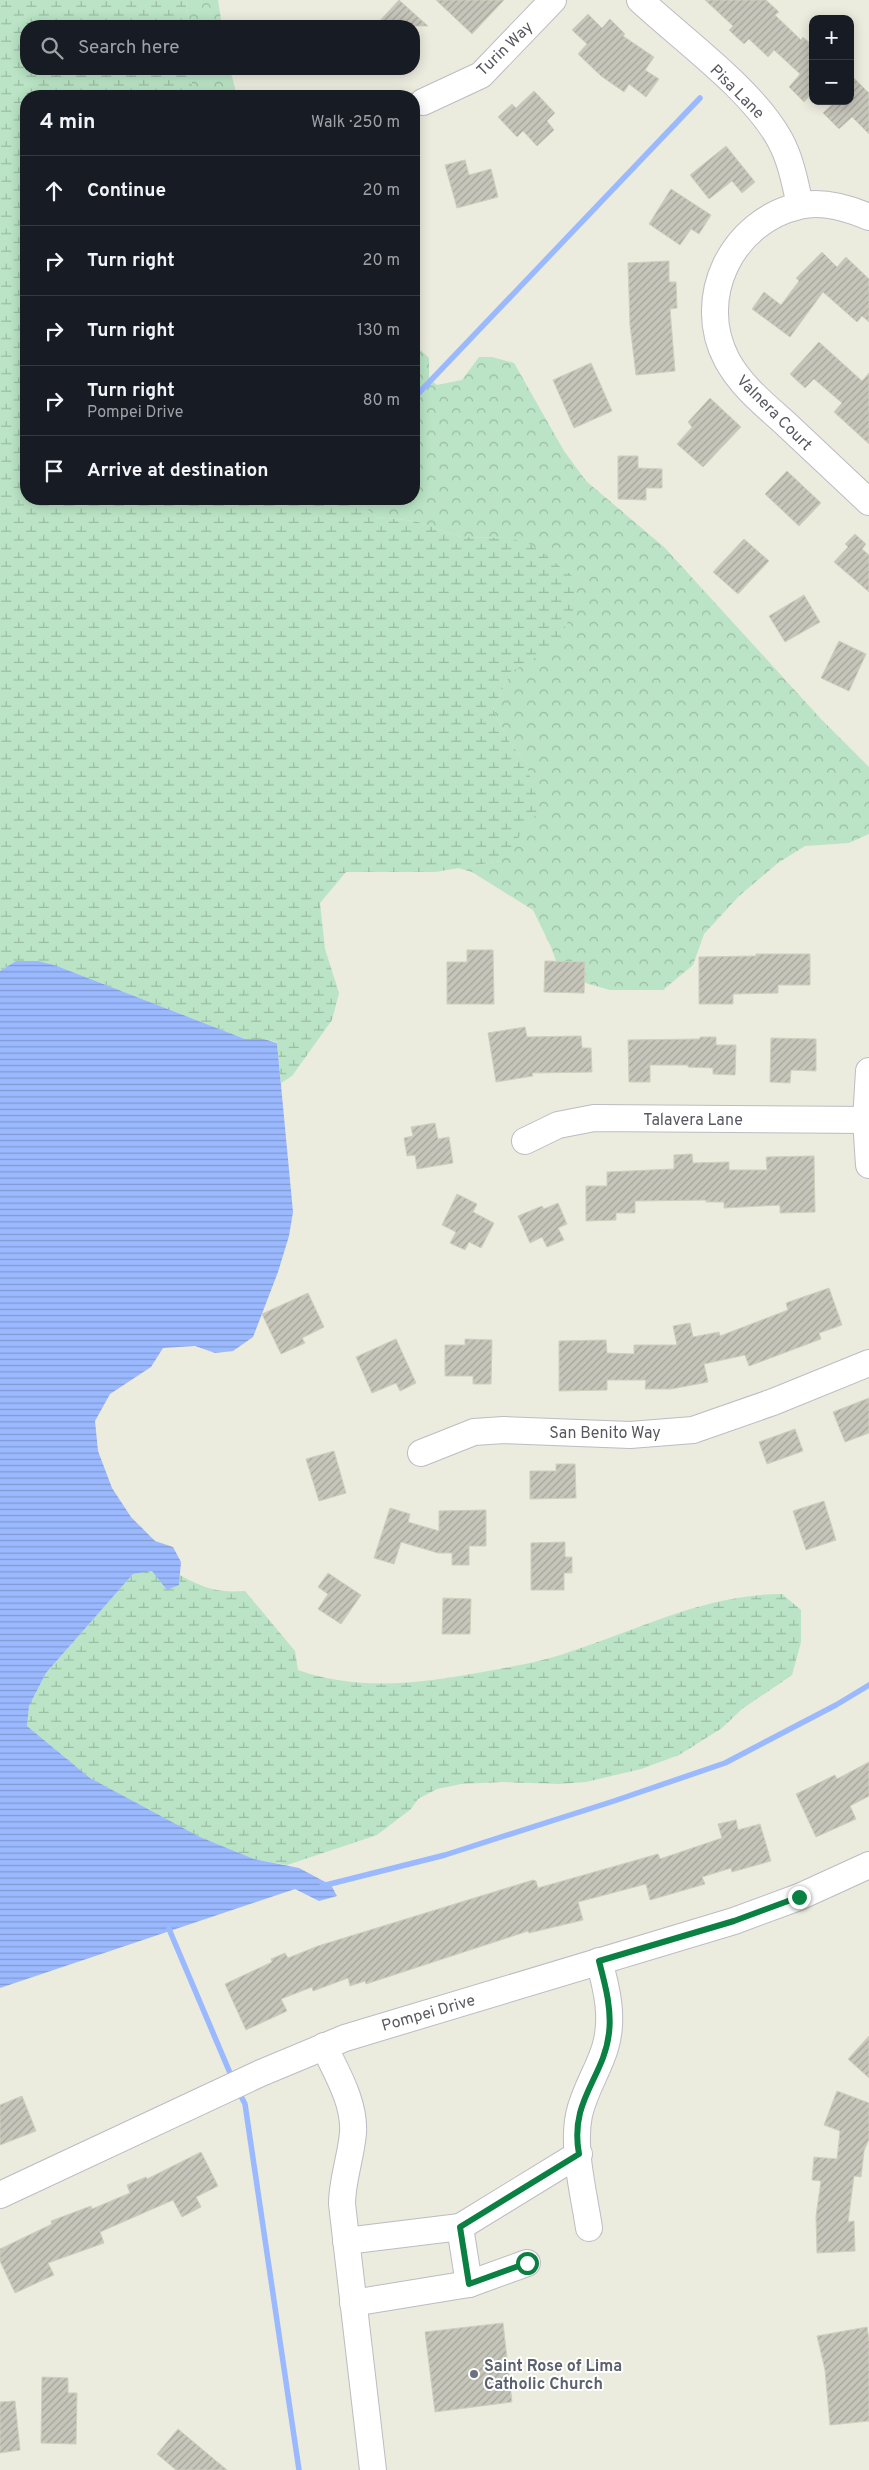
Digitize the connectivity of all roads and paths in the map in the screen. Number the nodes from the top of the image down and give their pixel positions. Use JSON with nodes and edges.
{"nodes":[{"id":1,"x":553,"y":0,"type":"edge"},
{"id":2,"x":640,"y":0,"type":"edge"},
{"id":3,"x":423,"y":102,"type":"dead end"},
{"id":4,"x":800,"y":205,"type":"junction"},
{"id":5,"x":869,"y":217,"type":"edge"},
{"id":6,"x":869,"y":502,"type":"edge"},
{"id":7,"x":869,"y":1071,"type":"edge"},
{"id":8,"x":867,"y":1120,"type":"edge"},
{"id":9,"x":525,"y":1140,"type":"dead end"},
{"id":10,"x":869,"y":1165,"type":"edge"},
{"id":11,"x":869,"y":1363,"type":"edge"},
{"id":12,"x":421,"y":1453,"type":"dead end"},
{"id":13,"x":869,"y":1865,"type":"edge"},
{"id":14,"x":599,"y":1961,"type":"junction"},
{"id":15,"x":324,"y":2046,"type":"junction"},
{"id":16,"x":579,"y":2154,"type":"junction"},
{"id":17,"x":0,"y":2195,"type":"edge"},
{"id":18,"x":460,"y":2227,"type":"junction"},
{"id":19,"x":589,"y":2228,"type":"dead end"},
{"id":20,"x":346,"y":2241,"type":"junction"},
{"id":21,"x":527,"y":2263,"type":"dead end"},
{"id":22,"x":469,"y":2284,"type":"junction"},
{"id":23,"x":353,"y":2303,"type":"junction"},
{"id":24,"x":373,"y":2470,"type":"edge"}],
"edges":[{"from":1,"to":3,"type":"street","name":"Turin Way"},
{"from":2,"to":4,"type":"street","name":"Pisa Lane"},
{"from":4,"to":5,"type":"street","name":"Valnera Court"},
{"from":4,"to":6,"type":"street","name":"Valnera Court"},
{"from":7,"to":8,"type":"street"},
{"from":8,"to":9,"type":"street","name":"Talavera Lane"},
{"from":8,"to":10,"type":"street"},
{"from":11,"to":12,"type":"street","name":"San Benito Way"},
{"from":13,"to":14,"type":"street","name":"Pompei Drive"},
{"from":14,"to":15,"type":"street","name":"Pompei Drive"},
{"from":14,"to":16,"type":"street"},
{"from":15,"to":17,"type":"street","name":"Pompei Drive"},
{"from":15,"to":20,"type":"street"},
{"from":16,"to":18,"type":"street"},
{"from":16,"to":19,"type":"street"},
{"from":18,"to":20,"type":"street"},
{"from":18,"to":22,"type":"street"},
{"from":20,"to":23,"type":"street"},
{"from":21,"to":22,"type":"street"},
{"from":22,"to":23,"type":"street"},
{"from":23,"to":24,"type":"street"}]}
